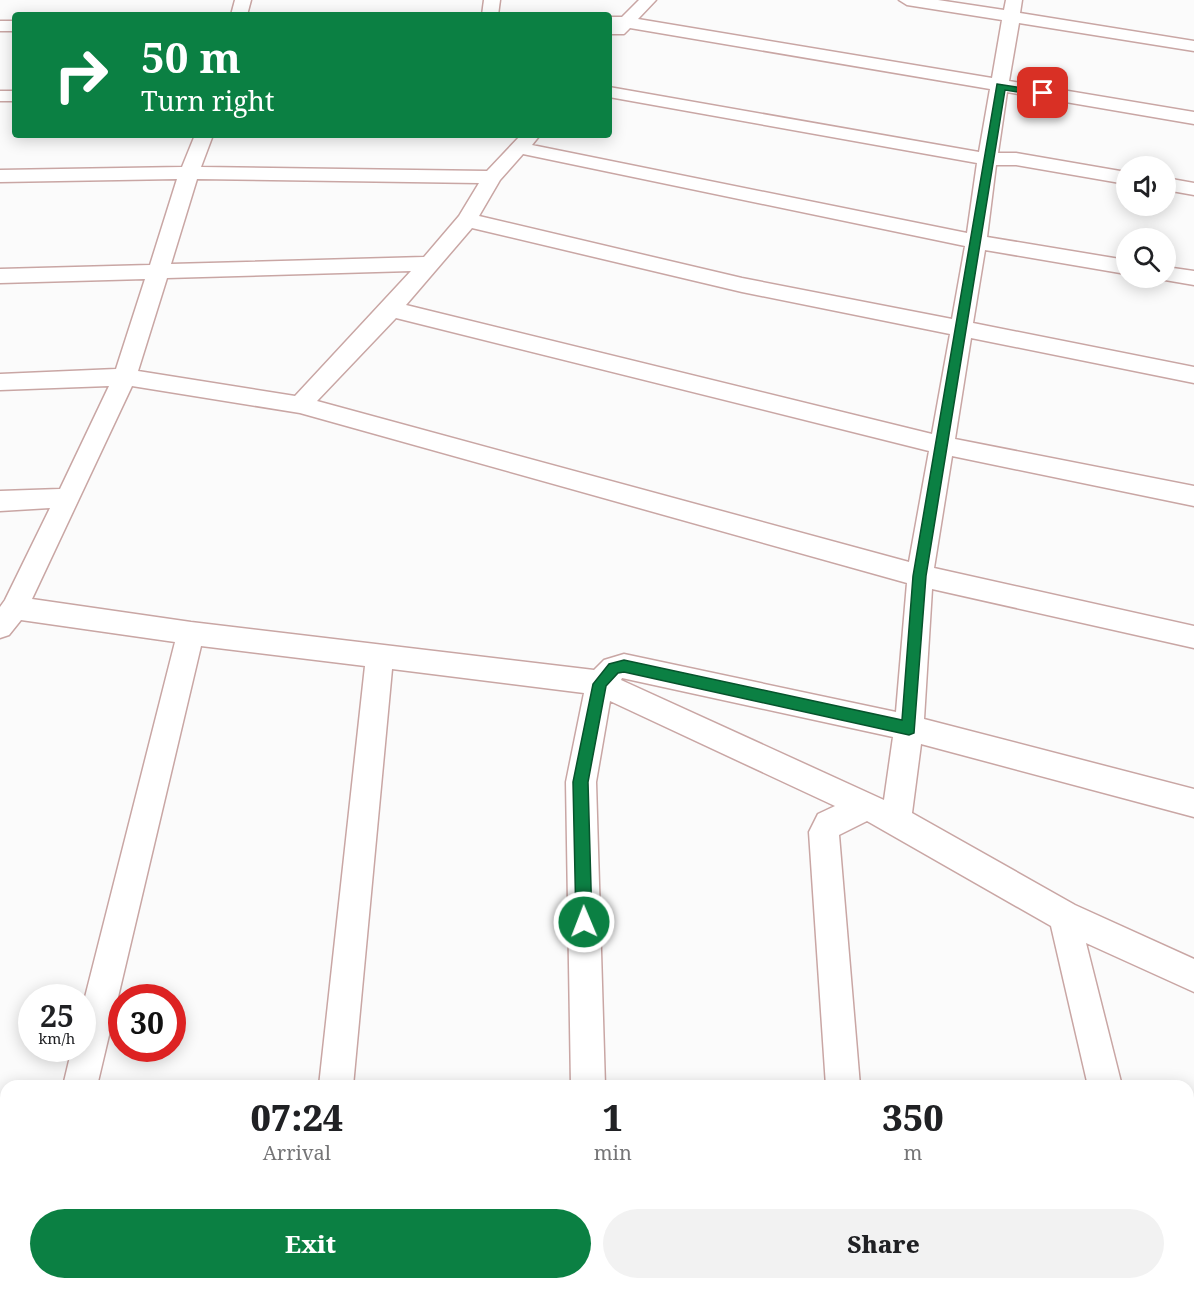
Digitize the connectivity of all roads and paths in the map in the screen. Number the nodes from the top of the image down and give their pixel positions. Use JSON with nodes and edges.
{"nodes":[{"id":1,"x":648,"y":0,"type":"edge"},
{"id":2,"x":907,"y":0,"type":"edge"},
{"id":3,"x":1013,"y":9,"type":"edge"},
{"id":4,"x":617,"y":22,"type":"edge"},
{"id":5,"x":1194,"y":46,"type":"edge"},
{"id":6,"x":1000,"y":86,"type":"junction"},
{"id":7,"x":612,"y":93,"type":"edge"},
{"id":8,"x":1194,"y":118,"type":"edge"},
{"id":9,"x":203,"y":138,"type":"edge"},
{"id":10,"x":526,"y":142,"type":"edge"},
{"id":11,"x":987,"y":159,"type":"junction"},
{"id":12,"x":189,"y":173,"type":"junction"},
{"id":13,"x":0,"y":176,"type":"edge"},
{"id":14,"x":1116,"y":176,"type":"edge"},
{"id":15,"x":492,"y":177,"type":"junction"},
{"id":16,"x":1176,"y":186,"type":"edge"},
{"id":17,"x":1194,"y":189,"type":"edge"},
{"id":18,"x":467,"y":220,"type":"junction"},
{"id":19,"x":976,"y":242,"type":"junction"},
{"id":20,"x":428,"y":264,"type":"junction"},
{"id":21,"x":1116,"y":265,"type":"edge"},
{"id":22,"x":158,"y":272,"type":"junction"},
{"id":23,"x":0,"y":276,"type":"edge"},
{"id":24,"x":1176,"y":276,"type":"edge"},
{"id":25,"x":1194,"y":279,"type":"edge"},
{"id":26,"x":391,"y":309,"type":"junction"},
{"id":27,"x":960,"y":327,"type":"junction"},
{"id":28,"x":1194,"y":375,"type":"edge"},
{"id":29,"x":125,"y":377,"type":"junction"},
{"id":30,"x":0,"y":382,"type":"edge"},
{"id":31,"x":300,"y":405,"type":"junction"},
{"id":32,"x":942,"y":446,"type":"junction"},
{"id":33,"x":1194,"y":496,"type":"edge"},
{"id":34,"x":69,"y":498,"type":"junction"},
{"id":35,"x":0,"y":501,"type":"edge"},
{"id":36,"x":920,"y":576,"type":"junction"},
{"id":37,"x":8,"y":617,"type":"edge"},
{"id":38,"x":191,"y":633,"type":"junction"},
{"id":39,"x":1194,"y":637,"type":"edge"},
{"id":40,"x":380,"y":655,"type":"junction"},
{"id":41,"x":600,"y":684,"type":"junction"},
{"id":42,"x":909,"y":728,"type":"junction"},
{"id":43,"x":1194,"y":803,"type":"edge"},
{"id":44,"x":866,"y":807,"type":"junction"},
{"id":45,"x":896,"y":820,"type":"junction"},
{"id":46,"x":1064,"y":916,"type":"junction"},
{"id":47,"x":1194,"y":976,"type":"edge"},
{"id":48,"x":81,"y":1080,"type":"edge"},
{"id":49,"x":337,"y":1080,"type":"edge"},
{"id":50,"x":588,"y":1080,"type":"edge"},
{"id":51,"x":843,"y":1080,"type":"edge"},
{"id":52,"x":1104,"y":1080,"type":"edge"}],
"edges":[{"from":1,"to":4,"type":"street"},
{"from":2,"to":3,"type":"street"},
{"from":3,"to":5,"type":"street"},
{"from":3,"to":6,"type":"street"},
{"from":4,"to":6,"type":"street"},
{"from":6,"to":8,"type":"street"},
{"from":6,"to":11,"type":"street"},
{"from":7,"to":11,"type":"street"},
{"from":9,"to":12,"type":"street"},
{"from":10,"to":15,"type":"street"},
{"from":10,"to":19,"type":"street"},
{"from":11,"to":14,"type":"street"},
{"from":11,"to":19,"type":"street"},
{"from":12,"to":13,"type":"street"},
{"from":12,"to":15,"type":"street"},
{"from":12,"to":22,"type":"street"},
{"from":15,"to":18,"type":"street"},
{"from":16,"to":17,"type":"street"},
{"from":18,"to":20,"type":"street"},
{"from":18,"to":27,"type":"street"},
{"from":19,"to":21,"type":"street"},
{"from":19,"to":27,"type":"street"},
{"from":20,"to":22,"type":"street"},
{"from":20,"to":26,"type":"street"},
{"from":22,"to":23,"type":"street"},
{"from":22,"to":29,"type":"street"},
{"from":24,"to":25,"type":"street"},
{"from":26,"to":31,"type":"street"},
{"from":26,"to":32,"type":"street"},
{"from":27,"to":28,"type":"street"},
{"from":27,"to":32,"type":"street"},
{"from":29,"to":30,"type":"street"},
{"from":29,"to":31,"type":"street"},
{"from":29,"to":34,"type":"street"},
{"from":31,"to":36,"type":"street"},
{"from":32,"to":33,"type":"street"},
{"from":32,"to":36,"type":"street"},
{"from":34,"to":35,"type":"street"},
{"from":34,"to":37,"type":"street"},
{"from":36,"to":39,"type":"street"},
{"from":36,"to":42,"type":"street"},
{"from":37,"to":38,"type":"street"},
{"from":38,"to":40,"type":"street"},
{"from":38,"to":48,"type":"street"},
{"from":40,"to":41,"type":"street"},
{"from":40,"to":49,"type":"street"},
{"from":41,"to":42,"type":"street"},
{"from":41,"to":44,"type":"street"},
{"from":41,"to":50,"type":"street"},
{"from":42,"to":43,"type":"street"},
{"from":42,"to":45,"type":"street"},
{"from":44,"to":45,"type":"street"},
{"from":44,"to":51,"type":"street"},
{"from":45,"to":46,"type":"street"},
{"from":46,"to":47,"type":"street"},
{"from":46,"to":52,"type":"street"}]}
